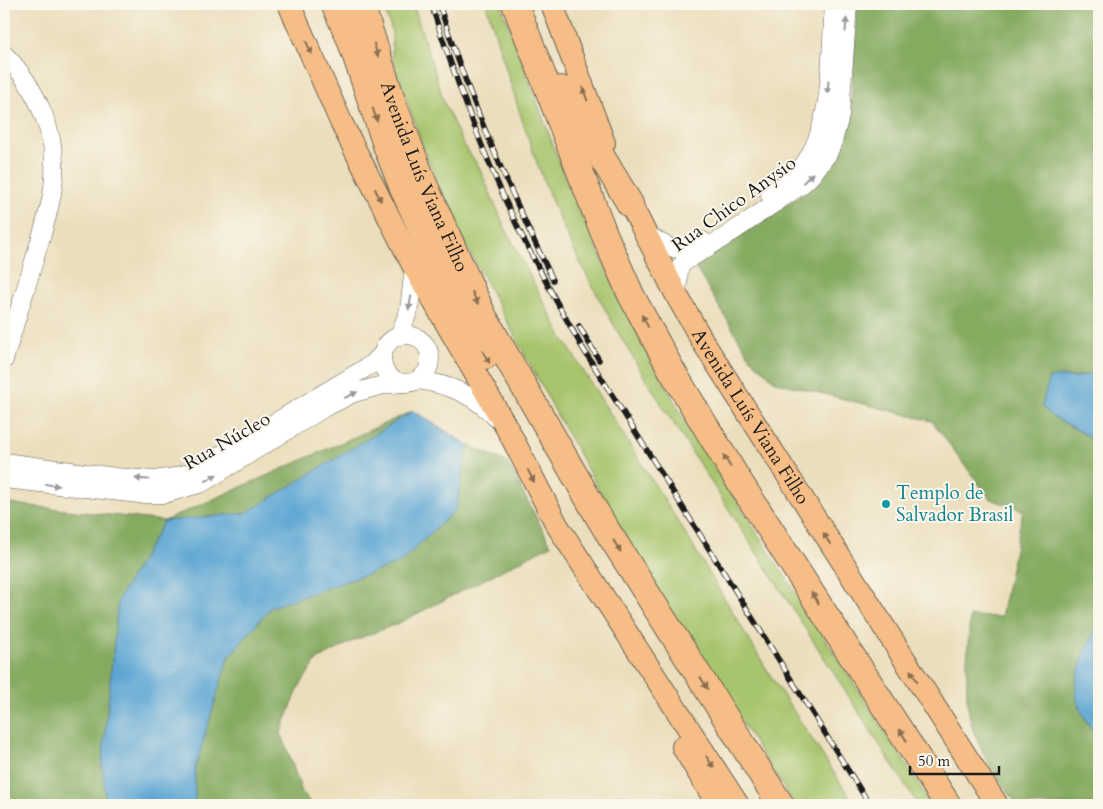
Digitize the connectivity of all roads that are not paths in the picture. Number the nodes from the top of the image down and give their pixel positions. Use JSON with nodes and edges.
{"nodes":[{"id":1,"x":289,"y":4,"type":"edge"},
{"id":2,"x":334,"y":4,"type":"edge"},
{"id":3,"x":361,"y":4,"type":"edge"},
{"id":4,"x":552,"y":4,"type":"edge"},
{"id":5,"x":834,"y":4,"type":"edge"},
{"id":6,"x":848,"y":4,"type":"edge"},
{"id":7,"x":518,"y":13,"type":"edge"},
{"id":8,"x":4,"y":54,"type":"edge"},
{"id":9,"x":4,"y":73,"type":"edge"},
{"id":10,"x":35,"y":97,"type":"junction"},
{"id":11,"x":630,"y":204,"type":"junction"},
{"id":12,"x":645,"y":233,"type":"junction"},
{"id":13,"x":414,"y":267,"type":"junction"},
{"id":14,"x":677,"y":296,"type":"junction"},
{"id":15,"x":399,"y":336,"type":"junction"},
{"id":16,"x":383,"y":353,"type":"junction"},
{"id":17,"x":4,"y":360,"type":"edge"},
{"id":18,"x":410,"y":382,"type":"junction"},
{"id":19,"x":509,"y":432,"type":"junction"},
{"id":20,"x":4,"y":462,"type":"edge"},
{"id":21,"x":4,"y":479,"type":"edge"},
{"id":22,"x":601,"y":521,"type":"junction"},
{"id":23,"x":557,"y":525,"type":"junction"},
{"id":24,"x":718,"y":805,"type":"edge"},
{"id":25,"x":738,"y":805,"type":"edge"},
{"id":26,"x":782,"y":805,"type":"edge"},
{"id":27,"x":948,"y":805,"type":"edge"},
{"id":28,"x":997,"y":805,"type":"edge"}],
"edges":[{"from":1,"to":13,"type":"main road","one_way":true},
{"from":2,"to":22,"type":"highway","one_way":true},
{"from":3,"to":22,"type":"highway","name":"Avenida Luís Viana Filho","one_way":true},
{"from":11,"to":4,"type":"main road","name":"Avenida Luís Viana Filho","one_way":true},
{"from":5,"to":12,"type":"street","name":"Rua Chico Anysio","one_way":true},
{"from":14,"to":6,"type":"street","name":"Rua Chico Anysio","one_way":true},
{"from":7,"to":11,"type":"highway"},
{"from":27,"to":7,"type":"highway","one_way":true},
{"from":8,"to":10,"type":"street"},
{"from":9,"to":10,"type":"street"},
{"from":10,"to":17,"type":"street"},
{"from":11,"to":12,"type":"main road","name":"Avenida Luís Viana Filho"},
{"from":12,"to":14,"type":"main road","name":"Avenida Luís Viana Filho"},
{"from":13,"to":15,"type":"street","one_way":true},
{"from":13,"to":19,"type":"main road"},
{"from":28,"to":14,"type":"main road","name":"Avenida Luís Viana Filho","one_way":true},
{"from":15,"to":16,"type":"street"},
{"from":15,"to":18,"type":"street"},
{"from":16,"to":18,"type":"street"},
{"from":16,"to":20,"type":"street","name":"Rua Núcleo","one_way":true},
{"from":18,"to":19,"type":"street","name":"Rua Núcleo"},
{"from":21,"to":18,"type":"street","name":"Rua Núcleo","one_way":true},
{"from":19,"to":23,"type":"main road","one_way":true},
{"from":22,"to":26,"type":"highway","name":"Avenida Luís Viana Filho","one_way":true},
{"from":23,"to":24,"type":"main road"},
{"from":23,"to":25,"type":"main road","one_way":true}]}
